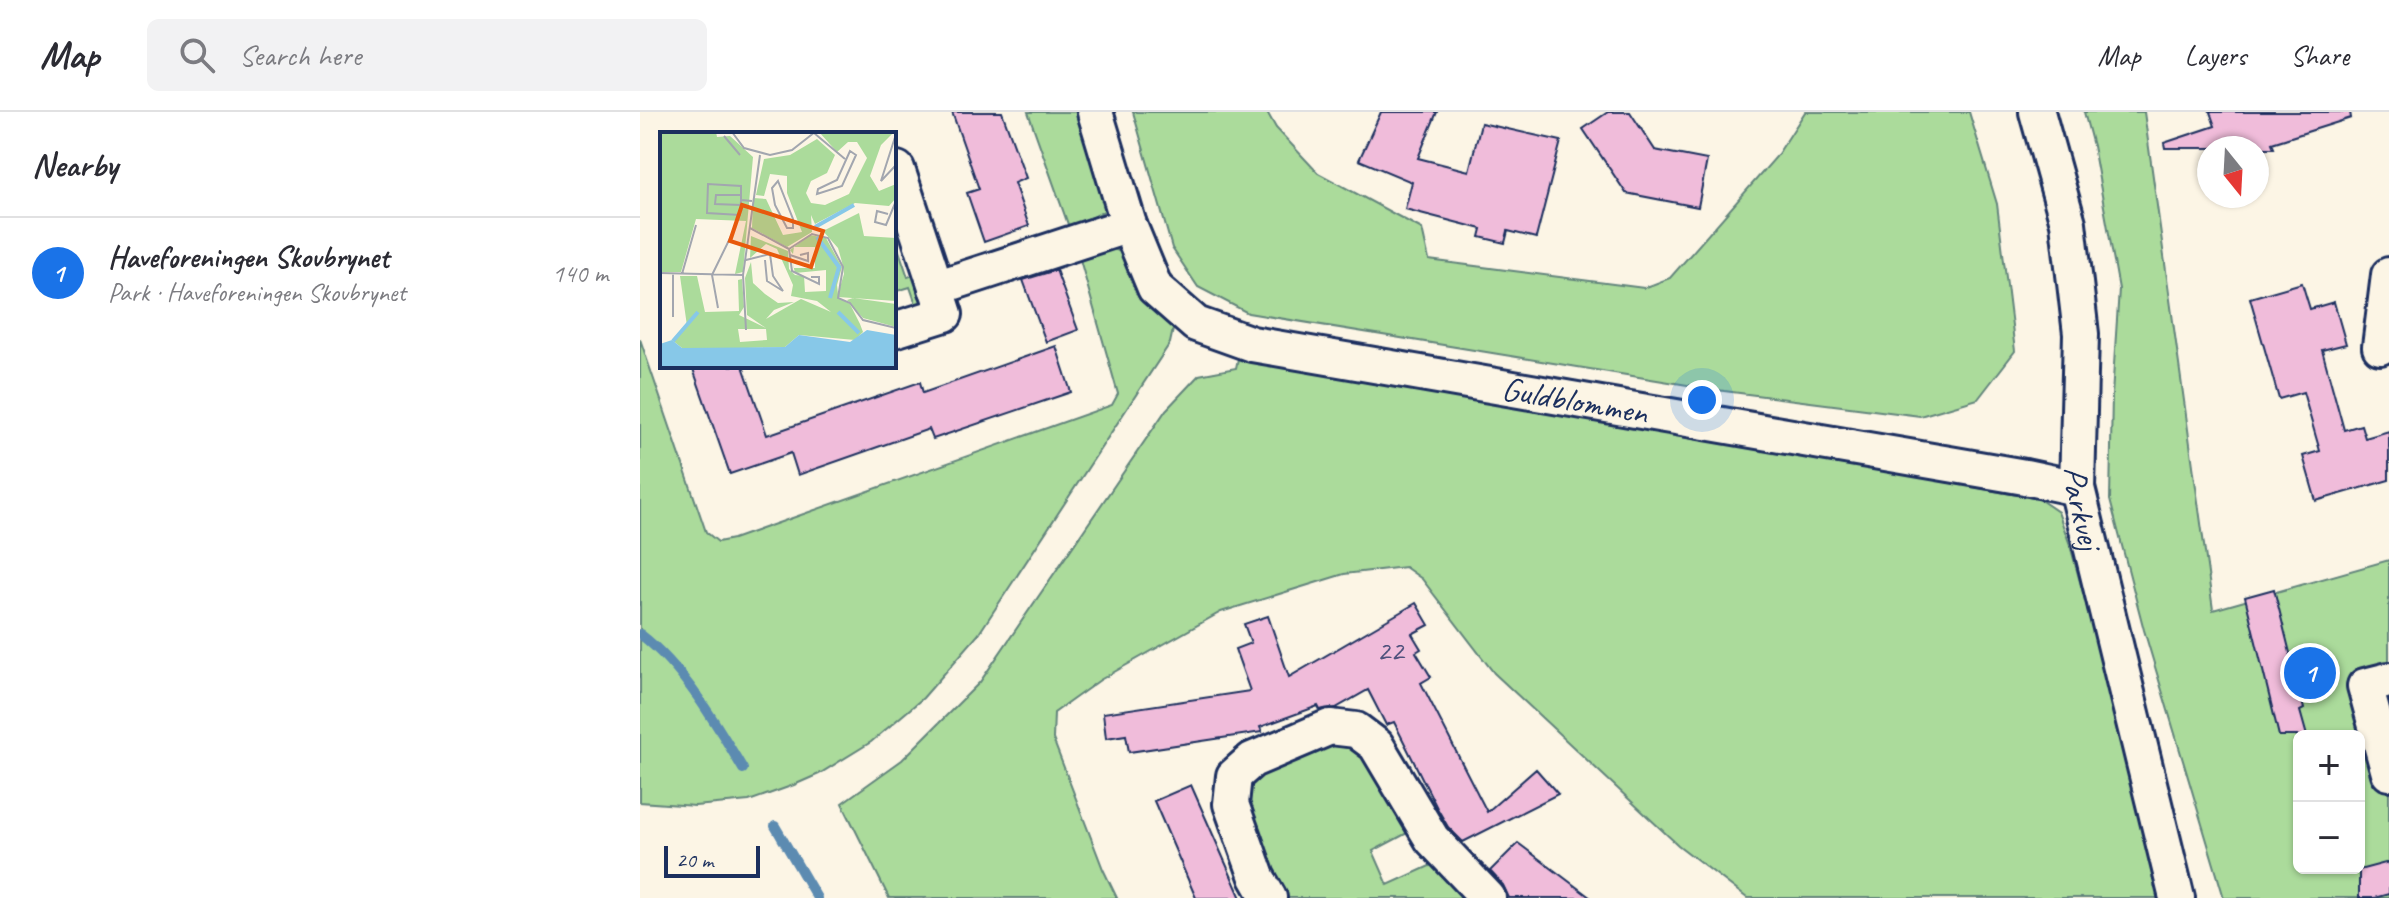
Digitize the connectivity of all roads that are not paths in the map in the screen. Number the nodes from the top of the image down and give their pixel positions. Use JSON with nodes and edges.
{"nodes":[{"id":1,"x":1095,"y":112,"type":"edge"},
{"id":2,"x":2037,"y":112,"type":"edge"},
{"id":3,"x":896,"y":170,"type":"edge"},
{"id":4,"x":1129,"y":225,"type":"junction"},
{"id":5,"x":2389,"y":275,"type":"edge"},
{"id":6,"x":936,"y":288,"type":"junction"},
{"id":7,"x":896,"y":329,"type":"edge"},
{"id":8,"x":2380,"y":347,"type":"dead end"},
{"id":9,"x":2077,"y":488,"type":"junction"},
{"id":10,"x":2389,"y":680,"type":"edge"},
{"id":11,"x":2389,"y":773,"type":"edge"},
{"id":12,"x":1269,"y":898,"type":"edge"},
{"id":13,"x":1488,"y":898,"type":"edge"},
{"id":14,"x":2177,"y":898,"type":"edge"}],
"edges":[{"from":1,"to":4,"type":"street","name":"Guldblommen"},
{"from":2,"to":9,"type":"street","name":"Parkvej"},
{"from":3,"to":6,"type":"street"},
{"from":4,"to":6,"type":"street"},
{"from":4,"to":9,"type":"street","name":"Guldblommen"},
{"from":5,"to":8,"type":"street"},
{"from":6,"to":7,"type":"street"},
{"from":9,"to":14,"type":"street","name":"Parkvej"},
{"from":10,"to":11,"type":"street"},
{"from":12,"to":13,"type":"street"}]}
